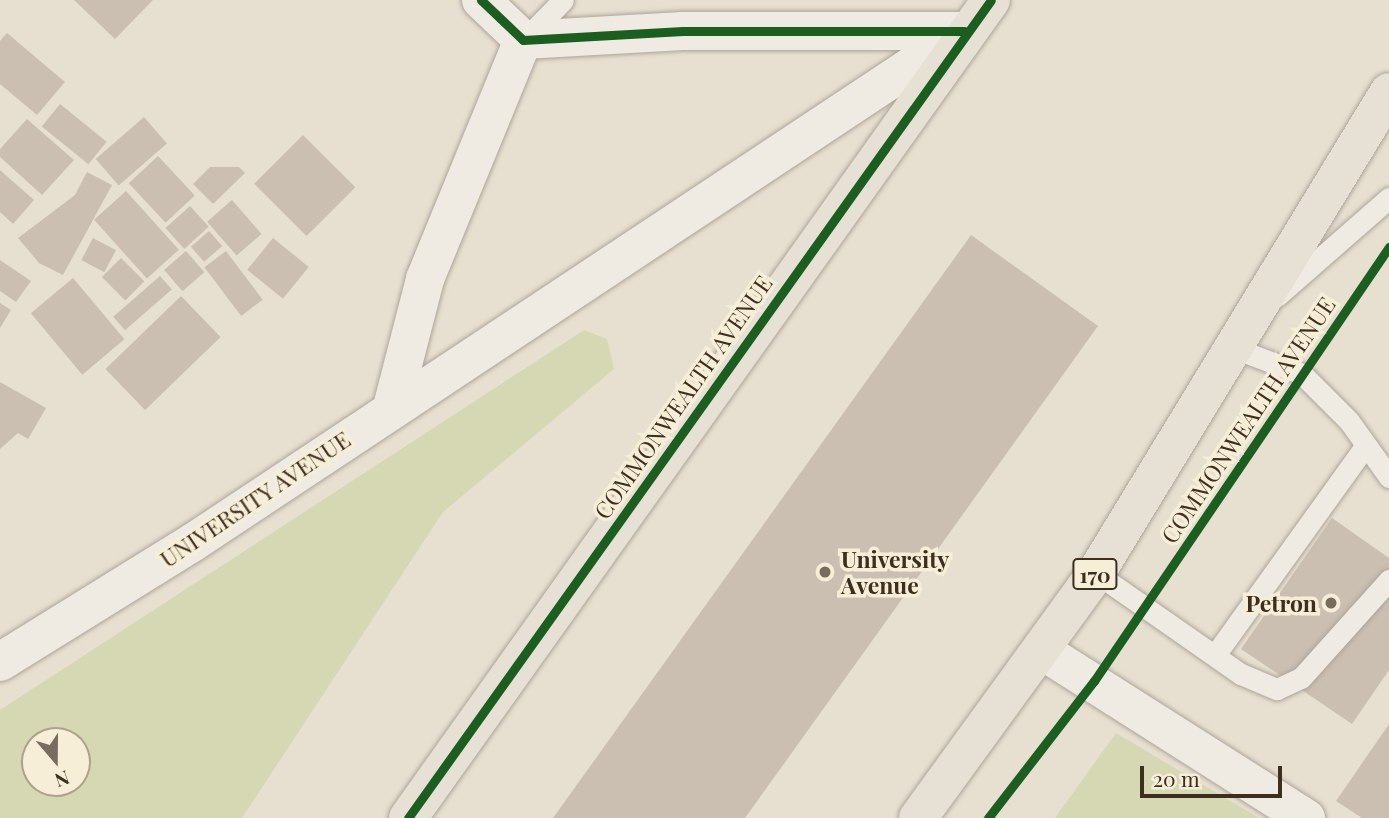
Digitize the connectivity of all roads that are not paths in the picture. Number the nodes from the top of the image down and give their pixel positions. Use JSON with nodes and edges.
{"nodes":[{"id":1,"x":481,"y":0,"type":"edge"},
{"id":2,"x":563,"y":0,"type":"edge"},
{"id":3,"x":991,"y":0,"type":"edge"},
{"id":4,"x":964,"y":32,"type":"junction"},
{"id":5,"x":523,"y":40,"type":"junction"},
{"id":6,"x":1389,"y":92,"type":"edge"},
{"id":7,"x":1389,"y":198,"type":"edge"},
{"id":8,"x":1243,"y":333,"type":"junction"},
{"id":9,"x":392,"y":407,"type":"junction"},
{"id":10,"x":1365,"y":446,"type":"junction"},
{"id":11,"x":1389,"y":477,"type":"edge"},
{"id":12,"x":1096,"y":573,"type":"junction"},
{"id":13,"x":1389,"y":580,"type":"edge"},
{"id":14,"x":1041,"y":650,"type":"junction"},
{"id":15,"x":1215,"y":655,"type":"junction"},
{"id":16,"x":0,"y":662,"type":"edge"},
{"id":17,"x":408,"y":818,"type":"edge"},
{"id":18,"x":918,"y":818,"type":"edge"},
{"id":19,"x":1306,"y":818,"type":"edge"}],
"edges":[{"from":1,"to":5,"type":"street"},
{"from":2,"to":5,"type":"lane"},
{"from":3,"to":4,"type":"main road","name":"COMMONWEALTH AVENUE"},
{"from":4,"to":5,"type":"street"},
{"from":4,"to":9,"type":"street","name":"UNIVERSITY AVENUE"},
{"from":4,"to":17,"type":"main road","name":"COMMONWEALTH AVENUE"},
{"from":5,"to":9,"type":"street"},
{"from":6,"to":8,"type":"main road","name":"COMMONWEALTH AVENUE","number":"170"},
{"from":7,"to":8,"type":"lane"},
{"from":8,"to":10,"type":"lane"},
{"from":8,"to":12,"type":"main road","name":"COMMONWEALTH AVENUE","number":"170"},
{"from":9,"to":16,"type":"street","name":"UNIVERSITY AVENUE"},
{"from":10,"to":11,"type":"lane"},
{"from":10,"to":15,"type":"lane"},
{"from":12,"to":14,"type":"main road","name":"COMMONWEALTH AVENUE","number":"170"},
{"from":12,"to":15,"type":"lane"},
{"from":13,"to":15,"type":"lane"},
{"from":14,"to":18,"type":"main road","name":"COMMONWEALTH AVENUE","number":"170"},
{"from":14,"to":19,"type":"street"}]}
